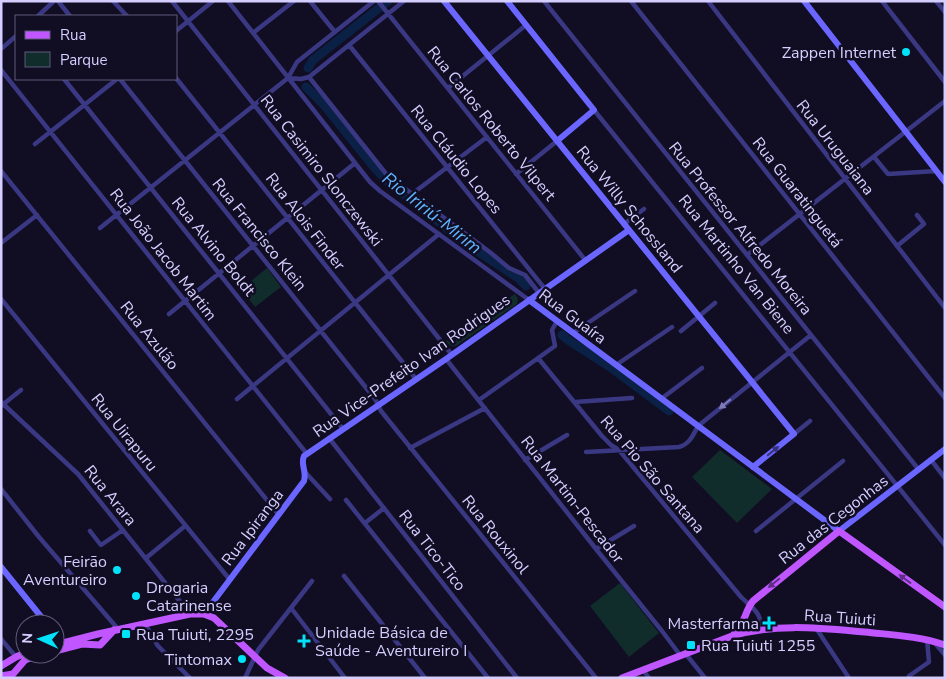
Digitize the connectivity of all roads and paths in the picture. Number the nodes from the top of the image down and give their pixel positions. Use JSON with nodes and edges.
{"nodes":[{"id":1,"x":56,"y":1,"type":"edge"},
{"id":2,"x":113,"y":1,"type":"edge"},
{"id":3,"x":172,"y":1,"type":"edge"},
{"id":4,"x":213,"y":1,"type":"edge"},
{"id":5,"x":228,"y":1,"type":"edge"},
{"id":6,"x":294,"y":1,"type":"edge"},
{"id":7,"x":310,"y":1,"type":"edge"},
{"id":8,"x":404,"y":1,"type":"edge"},
{"id":9,"x":444,"y":1,"type":"edge"},
{"id":10,"x":544,"y":1,"type":"edge"},
{"id":11,"x":631,"y":1,"type":"edge"},
{"id":12,"x":708,"y":1,"type":"edge"},
{"id":13,"x":804,"y":1,"type":"edge"},
{"id":14,"x":882,"y":1,"type":"edge"},
{"id":15,"x":936,"y":1,"type":"edge"},
{"id":16,"x":377,"y":2,"type":"edge"},
{"id":17,"x":511,"y":3,"type":"edge"},
{"id":18,"x":945,"y":12,"type":"edge"},
{"id":19,"x":388,"y":14,"type":"junction"},
{"id":20,"x":39,"y":15,"type":"edge"},
{"id":21,"x":69,"y":15,"type":"edge"},
{"id":22,"x":126,"y":15,"type":"edge"},
{"id":23,"x":188,"y":22,"type":"junction"},
{"id":24,"x":526,"y":25,"type":"junction"},
{"id":25,"x":178,"y":30,"type":"edge"},
{"id":26,"x":335,"y":32,"type":"junction"},
{"id":27,"x":253,"y":33,"type":"junction"},
{"id":28,"x":15,"y":37,"type":"edge"},
{"id":29,"x":349,"y":45,"type":"junction"},
{"id":30,"x":1,"y":49,"type":"edge"},
{"id":31,"x":488,"y":56,"type":"junction"},
{"id":32,"x":1,"y":70,"type":"edge"},
{"id":33,"x":309,"y":77,"type":"junction"},
{"id":34,"x":288,"y":78,"type":"junction"},
{"id":35,"x":65,"y":80,"type":"edge"},
{"id":36,"x":117,"y":80,"type":"edge"},
{"id":37,"x":119,"y":80,"type":"edge"},
{"id":38,"x":178,"y":80,"type":"edge"},
{"id":39,"x":945,"y":82,"type":"edge"},
{"id":40,"x":448,"y":88,"type":"junction"},
{"id":41,"x":945,"y":101,"type":"edge"},
{"id":42,"x":85,"y":105,"type":"junction"},
{"id":43,"x":254,"y":105,"type":"junction"},
{"id":44,"x":594,"y":110,"type":"junction"},
{"id":45,"x":906,"y":131,"type":"junction"},
{"id":46,"x":51,"y":132,"type":"junction"},
{"id":47,"x":220,"y":132,"type":"junction"},
{"id":48,"x":487,"y":137,"type":"junction"},
{"id":49,"x":557,"y":141,"type":"junction"},
{"id":50,"x":36,"y":144,"type":"dead end"},
{"id":51,"x":874,"y":156,"type":"junction"},
{"id":52,"x":185,"y":160,"type":"junction"},
{"id":53,"x":355,"y":163,"type":"junction"},
{"id":54,"x":447,"y":167,"type":"junction"},
{"id":55,"x":1,"y":171,"type":"edge"},
{"id":56,"x":937,"y":171,"type":"junction"},
{"id":57,"x":516,"y":174,"type":"junction"},
{"id":58,"x":845,"y":179,"type":"junction"},
{"id":59,"x":945,"y":182,"type":"edge"},
{"id":60,"x":151,"y":187,"type":"junction"},
{"id":61,"x":321,"y":190,"type":"junction"},
{"id":62,"x":412,"y":194,"type":"junction"},
{"id":63,"x":644,"y":209,"type":"dead end"},
{"id":64,"x":117,"y":214,"type":"junction"},
{"id":65,"x":800,"y":214,"type":"junction"},
{"id":66,"x":37,"y":215,"type":"junction"},
{"id":67,"x":917,"y":215,"type":"dead end"},
{"id":68,"x":287,"y":218,"type":"junction"},
{"id":69,"x":624,"y":224,"type":"junction"},
{"id":70,"x":100,"y":228,"type":"dead end"},
{"id":71,"x":629,"y":230,"type":"junction"},
{"id":72,"x":439,"y":234,"type":"junction"},
{"id":73,"x":1,"y":243,"type":"edge"},
{"id":74,"x":253,"y":245,"type":"junction"},
{"id":75,"x":897,"y":246,"type":"junction"},
{"id":76,"x":747,"y":255,"type":"junction"},
{"id":77,"x":586,"y":261,"type":"junction"},
{"id":78,"x":219,"y":273,"type":"junction"},
{"id":79,"x":389,"y":275,"type":"junction"},
{"id":80,"x":545,"y":289,"type":"junction"},
{"id":81,"x":635,"y":291,"type":"dead end"},
{"id":82,"x":539,"y":293,"type":"junction"},
{"id":83,"x":1,"y":299,"type":"edge"},
{"id":84,"x":185,"y":300,"type":"junction"},
{"id":85,"x":529,"y":300,"type":"junction"},
{"id":86,"x":355,"y":303,"type":"junction"},
{"id":87,"x":716,"y":303,"type":"dead end"},
{"id":88,"x":945,"y":308,"type":"edge"},
{"id":89,"x":169,"y":314,"type":"dead end"},
{"id":90,"x":699,"y":317,"type":"junction"},
{"id":91,"x":557,"y":321,"type":"junction"},
{"id":92,"x":672,"y":327,"type":"dead end"},
{"id":93,"x":321,"y":330,"type":"junction"},
{"id":94,"x":681,"y":331,"type":"dead end"},
{"id":95,"x":573,"y":333,"type":"junction"},
{"id":96,"x":811,"y":335,"type":"junction"},
{"id":97,"x":790,"y":352,"type":"junction"},
{"id":98,"x":449,"y":357,"type":"junction"},
{"id":99,"x":287,"y":358,"type":"junction"},
{"id":100,"x":538,"y":358,"type":"junction"},
{"id":101,"x":616,"y":365,"type":"junction"},
{"id":102,"x":702,"y":368,"type":"dead end"},
{"id":103,"x":416,"y":379,"type":"junction"},
{"id":104,"x":752,"y":382,"type":"junction"},
{"id":105,"x":253,"y":386,"type":"junction"},
{"id":106,"x":21,"y":390,"type":"dead end"},
{"id":107,"x":632,"y":398,"type":"dead end"},
{"id":108,"x":945,"y":398,"type":"edge"},
{"id":109,"x":237,"y":399,"type":"dead end"},
{"id":110,"x":661,"y":399,"type":"junction"},
{"id":111,"x":479,"y":400,"type":"junction"},
{"id":112,"x":575,"y":402,"type":"junction"},
{"id":113,"x":2,"y":404,"type":"edge"},
{"id":114,"x":378,"y":405,"type":"junction"},
{"id":115,"x":485,"y":408,"type":"junction"},
{"id":116,"x":810,"y":421,"type":"dead end"},
{"id":117,"x":698,"y":426,"type":"junction"},
{"id":118,"x":344,"y":429,"type":"junction"},
{"id":119,"x":794,"y":434,"type":"junction"},
{"id":120,"x":567,"y":435,"type":"dead end"},
{"id":121,"x":329,"y":438,"type":"junction"},
{"id":122,"x":410,"y":448,"type":"junction"},
{"id":123,"x":945,"y":449,"type":"edge"},
{"id":124,"x":619,"y":450,"type":"junction"},
{"id":125,"x":586,"y":452,"type":"dead end"},
{"id":126,"x":307,"y":454,"type":"junction"},
{"id":127,"x":526,"y":460,"type":"junction"},
{"id":128,"x":930,"y":460,"type":"junction"},
{"id":129,"x":843,"y":461,"type":"dead end"},
{"id":130,"x":753,"y":467,"type":"junction"},
{"id":131,"x":919,"y":470,"type":"junction"},
{"id":132,"x":306,"y":472,"type":"junction"},
{"id":133,"x":945,"y":478,"type":"edge"},
{"id":134,"x":898,"y":486,"type":"junction"},
{"id":135,"x":1,"y":489,"type":"edge"},
{"id":136,"x":330,"y":499,"type":"dead end"},
{"id":137,"x":796,"y":499,"type":"junction"},
{"id":138,"x":346,"y":500,"type":"dead end"},
{"id":139,"x":384,"y":508,"type":"junction"},
{"id":140,"x":279,"y":515,"type":"junction"},
{"id":141,"x":365,"y":523,"type":"junction"},
{"id":142,"x":185,"y":526,"type":"junction"},
{"id":143,"x":634,"y":526,"type":"dead end"},
{"id":144,"x":123,"y":530,"type":"junction"},
{"id":145,"x":90,"y":531,"type":"dead end"},
{"id":146,"x":756,"y":531,"type":"dead end"},
{"id":147,"x":839,"y":531,"type":"junction"},
{"id":148,"x":945,"y":545,"type":"edge"},
{"id":149,"x":596,"y":549,"type":"junction"},
{"id":150,"x":146,"y":558,"type":"junction"},
{"id":151,"x":1,"y":568,"type":"edge"},
{"id":152,"x":344,"y":576,"type":"dead end"},
{"id":153,"x":230,"y":580,"type":"junction"},
{"id":154,"x":312,"y":582,"type":"dead end"},
{"id":155,"x":750,"y":605,"type":"junction"},
{"id":156,"x":945,"y":607,"type":"edge"},
{"id":157,"x":291,"y":608,"type":"junction"},
{"id":158,"x":39,"y":614,"type":"edge"},
{"id":159,"x":190,"y":614,"type":"junction"},
{"id":160,"x":204,"y":614,"type":"junction"},
{"id":161,"x":746,"y":616,"type":"junction"},
{"id":162,"x":145,"y":624,"type":"junction"},
{"id":163,"x":816,"y":628,"type":"junction"},
{"id":164,"x":116,"y":630,"type":"junction"},
{"id":165,"x":757,"y":630,"type":"junction"},
{"id":166,"x":98,"y":634,"type":"junction"},
{"id":167,"x":732,"y":636,"type":"junction"},
{"id":168,"x":1,"y":639,"type":"edge"},
{"id":169,"x":930,"y":640,"type":"junction"},
{"id":170,"x":65,"y":642,"type":"edge"},
{"id":171,"x":102,"y":643,"type":"junction"},
{"id":172,"x":945,"y":646,"type":"edge"},
{"id":173,"x":65,"y":648,"type":"edge"},
{"id":174,"x":683,"y":654,"type":"junction"},
{"id":175,"x":945,"y":655,"type":"edge"},
{"id":176,"x":15,"y":656,"type":"edge"},
{"id":177,"x":254,"y":657,"type":"junction"},
{"id":178,"x":15,"y":658,"type":"edge"},
{"id":179,"x":20,"y":664,"type":"edge"},
{"id":180,"x":3,"y":665,"type":"edge"},
{"id":181,"x":643,"y":670,"type":"junction"},
{"id":182,"x":11,"y":675,"type":"junction"},
{"id":183,"x":275,"y":675,"type":"edge"},
{"id":184,"x":1,"y":676,"type":"edge"},
{"id":185,"x":909,"y":676,"type":"dead end"},
{"id":186,"x":190,"y":678,"type":"edge"},
{"id":187,"x":245,"y":678,"type":"edge"},
{"id":188,"x":285,"y":678,"type":"edge"},
{"id":189,"x":345,"y":678,"type":"edge"},
{"id":190,"x":425,"y":678,"type":"edge"},
{"id":191,"x":488,"y":678,"type":"edge"},
{"id":192,"x":517,"y":678,"type":"edge"},
{"id":193,"x":596,"y":678,"type":"edge"},
{"id":194,"x":622,"y":678,"type":"edge"},
{"id":195,"x":649,"y":678,"type":"edge"},
{"id":196,"x":705,"y":678,"type":"edge"},
{"id":197,"x":849,"y":678,"type":"edge"}],
"edges":[{"from":1,"to":20,"type":"street"},
{"from":1,"to":21,"type":"street"},
{"from":2,"to":22,"type":"street"},
{"from":3,"to":23,"type":"street","name":"Rua Casimiro Slonczewski"},
{"from":4,"to":23,"type":"street"},
{"from":5,"to":27,"type":"street","name":"Rua Guaíra"},
{"from":6,"to":27,"type":"street"},
{"from":7,"to":26,"type":"street"},
{"from":8,"to":19,"type":"street"},
{"from":9,"to":31,"type":"street","name":"Rua Willy Schossland"},
{"from":10,"to":76,"type":"street","name":"Rua Professor Alfredo Moreira"},
{"from":11,"to":65,"type":"street","name":"Rua Guaratinguetá"},
{"from":12,"to":58,"type":"street","name":"Rua Uruguaiana"},
{"from":13,"to":45,"type":"street"},
{"from":14,"to":39,"type":"street"},
{"from":15,"to":18,"type":"street"},
{"from":16,"to":19,"type":"street","name":"Rua Carlos Roberto Vilpert"},
{"from":16,"to":26,"type":"street"},
{"from":17,"to":24,"type":"street","name":"Rua Martinho Van Biene"},
{"from":19,"to":29,"type":"street"},
{"from":19,"to":40,"type":"street","name":"Rua Carlos Roberto Vilpert"},
{"from":23,"to":25,"type":"street"},
{"from":23,"to":43,"type":"street","name":"Rua Casimiro Slonczewski"},
{"from":24,"to":31,"type":"street"},
{"from":24,"to":44,"type":"street","name":"Rua Martinho Van Biene"},
{"from":26,"to":34,"type":"street"},
{"from":27,"to":34,"type":"street","name":"Rua Guaíra"},
{"from":28,"to":30,"type":"street"},
{"from":29,"to":33,"type":"street"},
{"from":29,"to":54,"type":"street","name":"Rua Cláudio Lopes"},
{"from":31,"to":40,"type":"street"},
{"from":31,"to":49,"type":"street","name":"Rua Willy Schossland"},
{"from":32,"to":46,"type":"street","name":"Rua João Jacob Martim"},
{"from":33,"to":34,"type":"street"},
{"from":33,"to":62,"type":"street"},
{"from":34,"to":43,"type":"street"},
{"from":34,"to":53,"type":"street","name":"Rua Guaíra"},
{"from":35,"to":42,"type":"street","name":"Rua Alvino Boldt"},
{"from":36,"to":42,"type":"street"},
{"from":37,"to":52,"type":"street","name":"Rua Francisco Klein"},
{"from":38,"to":47,"type":"street","name":"Rua Alois Finder"},
{"from":40,"to":48,"type":"street","name":"Rua Carlos Roberto Vilpert"},
{"from":41,"to":45,"type":"street"},
{"from":42,"to":46,"type":"street"},
{"from":42,"to":60,"type":"street","name":"Rua Alvino Boldt"},
{"from":43,"to":47,"type":"street"},
{"from":43,"to":61,"type":"street","name":"Rua Casimiro Slonczewski"},
{"from":44,"to":49,"type":"street"},
{"from":44,"to":97,"type":"street","name":"Rua Martinho Van Biene"},
{"from":45,"to":51,"type":"street"},
{"from":45,"to":56,"type":"street"},
{"from":46,"to":50,"type":"street"},
{"from":46,"to":64,"type":"street","name":"Rua João Jacob Martim"},
{"from":47,"to":52,"type":"street"},
{"from":47,"to":68,"type":"street","name":"Rua Alois Finder"},
{"from":48,"to":54,"type":"street"},
{"from":48,"to":57,"type":"street","name":"Rua Carlos Roberto Vilpert"},
{"from":49,"to":57,"type":"street"},
{"from":49,"to":69,"type":"street","name":"Rua Willy Schossland"},
{"from":51,"to":56,"type":"street"},
{"from":51,"to":58,"type":"street"},
{"from":52,"to":60,"type":"street"},
{"from":52,"to":74,"type":"street","name":"Rua Francisco Klein"},
{"from":53,"to":61,"type":"street"},
{"from":53,"to":72,"type":"street","name":"Rua Guaíra"},
{"from":54,"to":62,"type":"street"},
{"from":54,"to":80,"type":"street","name":"Rua Cláudio Lopes"},
{"from":55,"to":66,"type":"street","name":"Rua Azulão"},
{"from":56,"to":59,"type":"street"},
{"from":57,"to":77,"type":"street","name":"Rua Carlos Roberto Vilpert"},
{"from":58,"to":65,"type":"street"},
{"from":58,"to":75,"type":"street","name":"Rua Uruguaiana"},
{"from":60,"to":64,"type":"street"},
{"from":60,"to":78,"type":"street","name":"Rua Alvino Boldt"},
{"from":61,"to":68,"type":"street"},
{"from":61,"to":79,"type":"street","name":"Rua Casimiro Slonczewski"},
{"from":62,"to":82,"type":"street"},
{"from":63,"to":69,"type":"street"},
{"from":64,"to":70,"type":"street"},
{"from":64,"to":84,"type":"street","name":"Rua João Jacob Martim"},
{"from":65,"to":76,"type":"street"},
{"from":65,"to":108,"type":"street","name":"Rua Guaratinguetá"},
{"from":66,"to":73,"type":"street"},
{"from":66,"to":140,"type":"street","name":"Rua Azulão"},
{"from":67,"to":75,"type":"street"},
{"from":68,"to":74,"type":"street"},
{"from":68,"to":86,"type":"street","name":"Rua Alois Finder"},
{"from":69,"to":71,"type":"street","name":"Rua Willy Schossland"},
{"from":71,"to":77,"type":"street","name":"Rua Vice-Prefeito Ivan Rodrigues"},
{"from":71,"to":90,"type":"street","name":"Rua Willy Schossland"},
{"from":72,"to":79,"type":"street"},
{"from":72,"to":85,"type":"street","name":"Rua Guaíra"},
{"from":74,"to":78,"type":"street"},
{"from":74,"to":93,"type":"street","name":"Rua Francisco Klein"},
{"from":75,"to":88,"type":"street","name":"Rua Uruguaiana"},
{"from":76,"to":96,"type":"street","name":"Rua Professor Alfredo Moreira"},
{"from":77,"to":80,"type":"street","name":"Rua Vice-Prefeito Ivan Rodrigues"},
{"from":78,"to":84,"type":"street"},
{"from":78,"to":99,"type":"street","name":"Rua Alvino Boldt"},
{"from":79,"to":86,"type":"street"},
{"from":79,"to":98,"type":"street","name":"Rua Casimiro Slonczewski"},
{"from":80,"to":82,"type":"street","name":"Rua Vice-Prefeito Ivan Rodrigues"},
{"from":81,"to":95,"type":"street"},
{"from":82,"to":85,"type":"street","name":"Rua Vice-Prefeito Ivan Rodrigues"},
{"from":83,"to":142,"type":"street","name":"Rua Uirapuru"},
{"from":84,"to":89,"type":"street"},
{"from":84,"to":105,"type":"street","name":"Rua João Jacob Martim"},
{"from":85,"to":91,"type":"street","name":"Rua Guaíra"},
{"from":85,"to":98,"type":"street","name":"Rua Vice-Prefeito Ivan Rodrigues"},
{"from":86,"to":93,"type":"street"},
{"from":86,"to":103,"type":"street","name":"Rua Alois Finder"},
{"from":87,"to":90,"type":"street"},
{"from":90,"to":94,"type":"street"},
{"from":90,"to":104,"type":"street","name":"Rua Willy Schossland"},
{"from":91,"to":95,"type":"street","name":"Rua Guaíra"},
{"from":91,"to":100,"type":"street"},
{"from":92,"to":101,"type":"street"},
{"from":93,"to":99,"type":"street"},
{"from":93,"to":114,"type":"street","name":"Rua Francisco Klein"},
{"from":95,"to":101,"type":"street","name":"Rua Guaíra"},
{"from":96,"to":97,"type":"street"},
{"from":96,"to":131,"type":"street","name":"Rua Professor Alfredo Moreira"},
{"from":97,"to":104,"type":"street"},
{"from":97,"to":134,"type":"street","name":"Rua Martinho Van Biene"},
{"from":98,"to":103,"type":"street","name":"Rua Vice-Prefeito Ivan Rodrigues"},
{"from":98,"to":111,"type":"street","name":"Rua Martim-Pescador"},
{"from":99,"to":105,"type":"street"},
{"from":99,"to":118,"type":"street","name":"Rua Alvino Boldt"},
{"from":100,"to":111,"type":"street"},
{"from":100,"to":112,"type":"street","name":"Rua Pio São Santana"},
{"from":101,"to":110,"type":"street","name":"Rua Guaíra"},
{"from":102,"to":110,"type":"street"},
{"from":103,"to":114,"type":"street","name":"Rua Vice-Prefeito Ivan Rodrigues"},
{"from":104,"to":117,"type":"street","one_way":true},
{"from":104,"to":119,"type":"street","name":"Rua Willy Schossland"},
{"from":105,"to":109,"type":"street"},
{"from":105,"to":126,"type":"street","name":"Rua João Jacob Martim"},
{"from":106,"to":113,"type":"street"},
{"from":107,"to":112,"type":"street"},
{"from":110,"to":117,"type":"street","name":"Rua Guaíra"},
{"from":111,"to":115,"type":"street","name":"Rua Martim-Pescador"},
{"from":112,"to":124,"type":"street","name":"Rua Pio São Santana"},
{"from":113,"to":144,"type":"street","name":"Rua Arara"},
{"from":114,"to":118,"type":"street","name":"Rua Vice-Prefeito Ivan Rodrigues"},
{"from":114,"to":122,"type":"street","name":"Rua Rouxinol"},
{"from":115,"to":122,"type":"street"},
{"from":115,"to":127,"type":"street","name":"Rua Martim-Pescador"},
{"from":116,"to":119,"type":"street"},
{"from":117,"to":124,"type":"street"},
{"from":117,"to":130,"type":"street","name":"Rua Guaíra"},
{"from":118,"to":121,"type":"street","name":"Rua Vice-Prefeito Ivan Rodrigues"},
{"from":130,"to":119,"type":"street","one_way":true},
{"from":120,"to":127,"type":"street"},
{"from":121,"to":126,"type":"street","name":"Rua Vice-Prefeito Ivan Rodrigues"},
{"from":121,"to":139,"type":"street","name":"Rua Tico-Tico"},
{"from":122,"to":193,"type":"street","name":"Rua Rouxinol"},
{"from":123,"to":128,"type":"street","name":"Rua das Cegonhas"},
{"from":124,"to":125,"type":"street"},
{"from":124,"to":155,"type":"street","name":"Rua Pio São Santana"},
{"from":126,"to":132,"type":"street","name":"Rua Ipiranga"},
{"from":127,"to":149,"type":"street","name":"Rua Martim-Pescador"},
{"from":128,"to":131,"type":"street","name":"Rua das Cegonhas"},
{"from":128,"to":133,"type":"street"},
{"from":129,"to":137,"type":"street"},
{"from":130,"to":137,"type":"street","name":"Rua Guaíra"},
{"from":131,"to":134,"type":"street","name":"Rua das Cegonhas"},
{"from":132,"to":136,"type":"street"},
{"from":132,"to":140,"type":"street","name":"Rua Ipiranga"},
{"from":134,"to":147,"type":"street","name":"Rua das Cegonhas"},
{"from":134,"to":148,"type":"street","name":"Rua Martinho Van Biene"},
{"from":135,"to":164,"type":"street"},
{"from":137,"to":146,"type":"street"},
{"from":137,"to":147,"type":"street","name":"Rua Guaíra"},
{"from":138,"to":141,"type":"street"},
{"from":139,"to":141,"type":"street"},
{"from":139,"to":192,"type":"street","name":"Rua Tico-Tico"},
{"from":140,"to":153,"type":"street","name":"Rua Ipiranga"},
{"from":141,"to":191,"type":"street"},
{"from":142,"to":150,"type":"street"},
{"from":142,"to":153,"type":"street","name":"Rua Uirapuru"},
{"from":143,"to":149,"type":"street"},
{"from":144,"to":145,"type":"street"},
{"from":144,"to":150,"type":"street","name":"Rua Arara"},
{"from":147,"to":155,"type":"main road","name":"Rua das Cegonhas","one_way":true},
{"from":156,"to":147,"type":"main road","name":"Rua Guaíra","one_way":true},
{"from":149,"to":174,"type":"street","name":"Rua Martim-Pescador"},
{"from":150,"to":159,"type":"street","name":"Rua Arara"},
{"from":151,"to":158,"type":"street"},
{"from":152,"to":190,"type":"street"},
{"from":153,"to":160,"type":"street","name":"Rua Ipiranga"},
{"from":154,"to":157,"type":"street"},
{"from":155,"to":161,"type":"main road","name":"Rua das Cegonhas"},
{"from":155,"to":165,"type":"street","name":"Rua Pio São Santana"},
{"from":157,"to":177,"type":"street"},
{"from":157,"to":189,"type":"street"},
{"from":159,"to":160,"type":"main road"},
{"from":159,"to":162,"type":"main road"},
{"from":160,"to":177,"type":"main road"},
{"from":161,"to":165,"type":"main road"},
{"from":161,"to":167,"type":"main road"},
{"from":162,"to":164,"type":"main road"},
{"from":162,"to":186,"type":"street"},
{"from":163,"to":165,"type":"main road","name":"Rua Tuiuti"},
{"from":163,"to":169,"type":"main road","name":"Rua Tuiuti"},
{"from":163,"to":197,"type":"street"},
{"from":164,"to":166,"type":"main road"},
{"from":164,"to":171,"type":"main road"},
{"from":165,"to":167,"type":"main road","name":"Rua Tuiuti"},
{"from":166,"to":170,"type":"main road"},
{"from":166,"to":171,"type":"main road"},
{"from":167,"to":174,"type":"main road","name":"Rua Tuiuti"},
{"from":168,"to":176,"type":"street"},
{"from":169,"to":172,"type":"main road","name":"Rua Tuiuti"},
{"from":169,"to":175,"type":"street"},
{"from":169,"to":185,"type":"street"},
{"from":171,"to":173,"type":"main road"},
{"from":174,"to":181,"type":"main road","name":"Rua Tuiuti"},
{"from":174,"to":196,"type":"street","name":"Rua Martim-Pescador"},
{"from":177,"to":183,"type":"main road"},
{"from":177,"to":187,"type":"street"},
{"from":178,"to":180,"type":"main road"},
{"from":179,"to":182,"type":"main road"},
{"from":180,"to":182,"type":"main road"},
{"from":181,"to":194,"type":"main road","name":"Rua Tuiuti"},
{"from":181,"to":195,"type":"street"},
{"from":182,"to":184,"type":"main road"},
{"from":183,"to":188,"type":"main road"}]}
